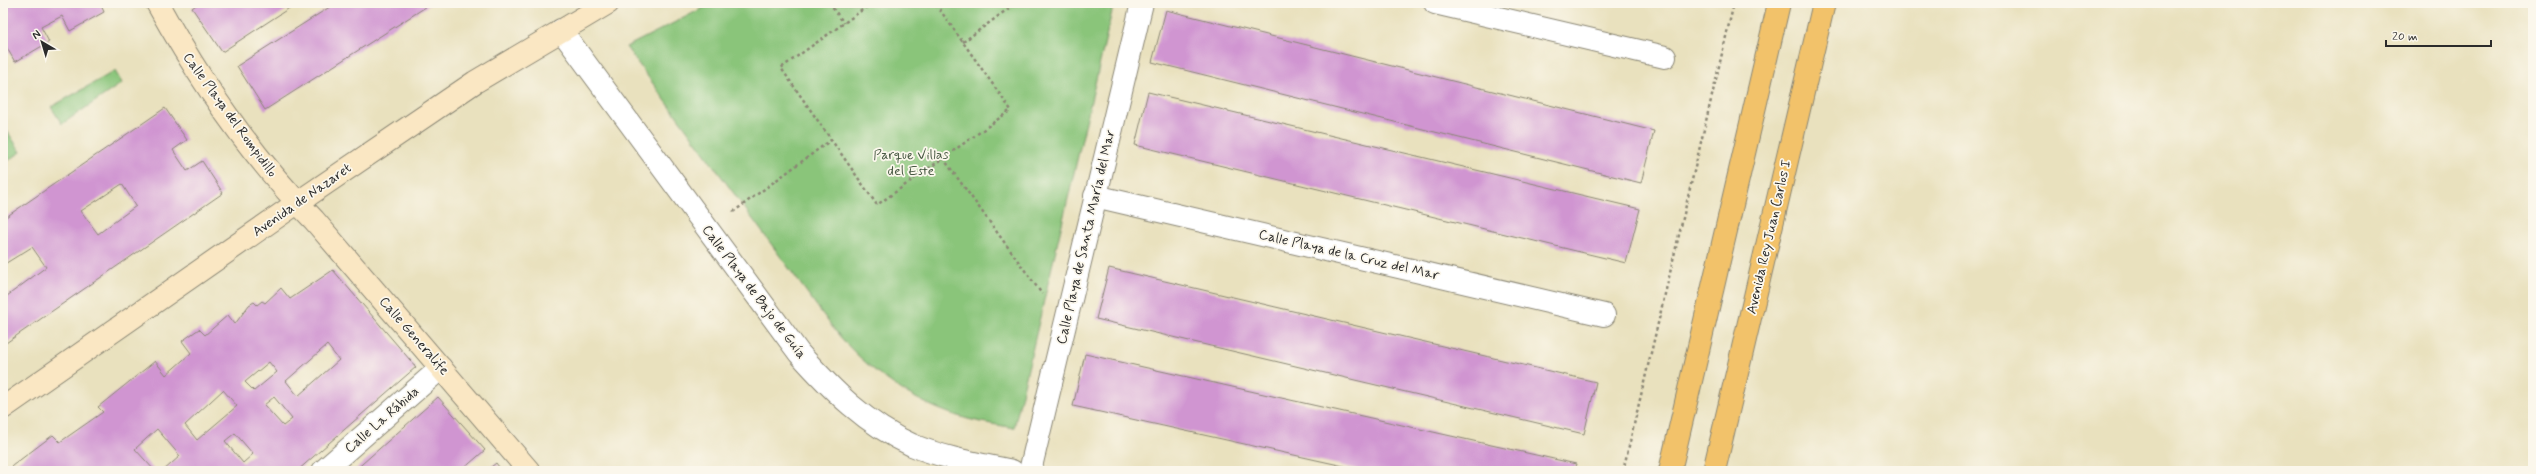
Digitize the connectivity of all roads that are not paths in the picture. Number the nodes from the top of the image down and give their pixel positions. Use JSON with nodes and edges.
{"nodes":[{"id":1,"x":157,"y":3,"type":"edge"},
{"id":2,"x":608,"y":3,"type":"edge"},
{"id":3,"x":1142,"y":3,"type":"edge"},
{"id":4,"x":1435,"y":3,"type":"edge"},
{"id":5,"x":1779,"y":3,"type":"edge"},
{"id":6,"x":1824,"y":3,"type":"edge"},
{"id":7,"x":561,"y":30,"type":"junction"},
{"id":8,"x":1665,"y":57,"type":"dead end"},
{"id":9,"x":1095,"y":196,"type":"junction"},
{"id":10,"x":297,"y":203,"type":"junction"},
{"id":11,"x":1604,"y":315,"type":"dead end"},
{"id":12,"x":441,"y":368,"type":"junction"},
{"id":13,"x":3,"y":408,"type":"edge"},
{"id":14,"x":323,"y":471,"type":"edge"},
{"id":15,"x":529,"y":471,"type":"edge"},
{"id":16,"x":1012,"y":471,"type":"edge"},
{"id":17,"x":1030,"y":471,"type":"edge"},
{"id":18,"x":1670,"y":471,"type":"edge"},
{"id":19,"x":1714,"y":471,"type":"edge"}],
"edges":[{"from":1,"to":10,"type":"street","name":"Calle Playa del Rompidillo"},
{"from":2,"to":7,"type":"street","name":"Avenida de Nazaret"},
{"from":3,"to":9,"type":"street","name":"Calle Playa de Santa María del Mar"},
{"from":4,"to":8,"type":"street"},
{"from":5,"to":18,"type":"main road"},
{"from":6,"to":19,"type":"main road","name":"Avenida Rey Juan Carlos I"},
{"from":7,"to":10,"type":"street","name":"Avenida de Nazaret"},
{"from":7,"to":16,"type":"street","name":"Calle Playa de Bajo de Guía"},
{"from":9,"to":11,"type":"street","name":"Calle Playa de la Cruz del Mar"},
{"from":9,"to":17,"type":"street","name":"Calle Playa de Santa María del Mar"},
{"from":10,"to":12,"type":"street","name":"Calle Generalife"},
{"from":10,"to":13,"type":"street","name":"Avenida de Nazaret"},
{"from":12,"to":14,"type":"street","name":"Calle La Rábida"},
{"from":12,"to":15,"type":"street","name":"Calle Generalife"}]}
